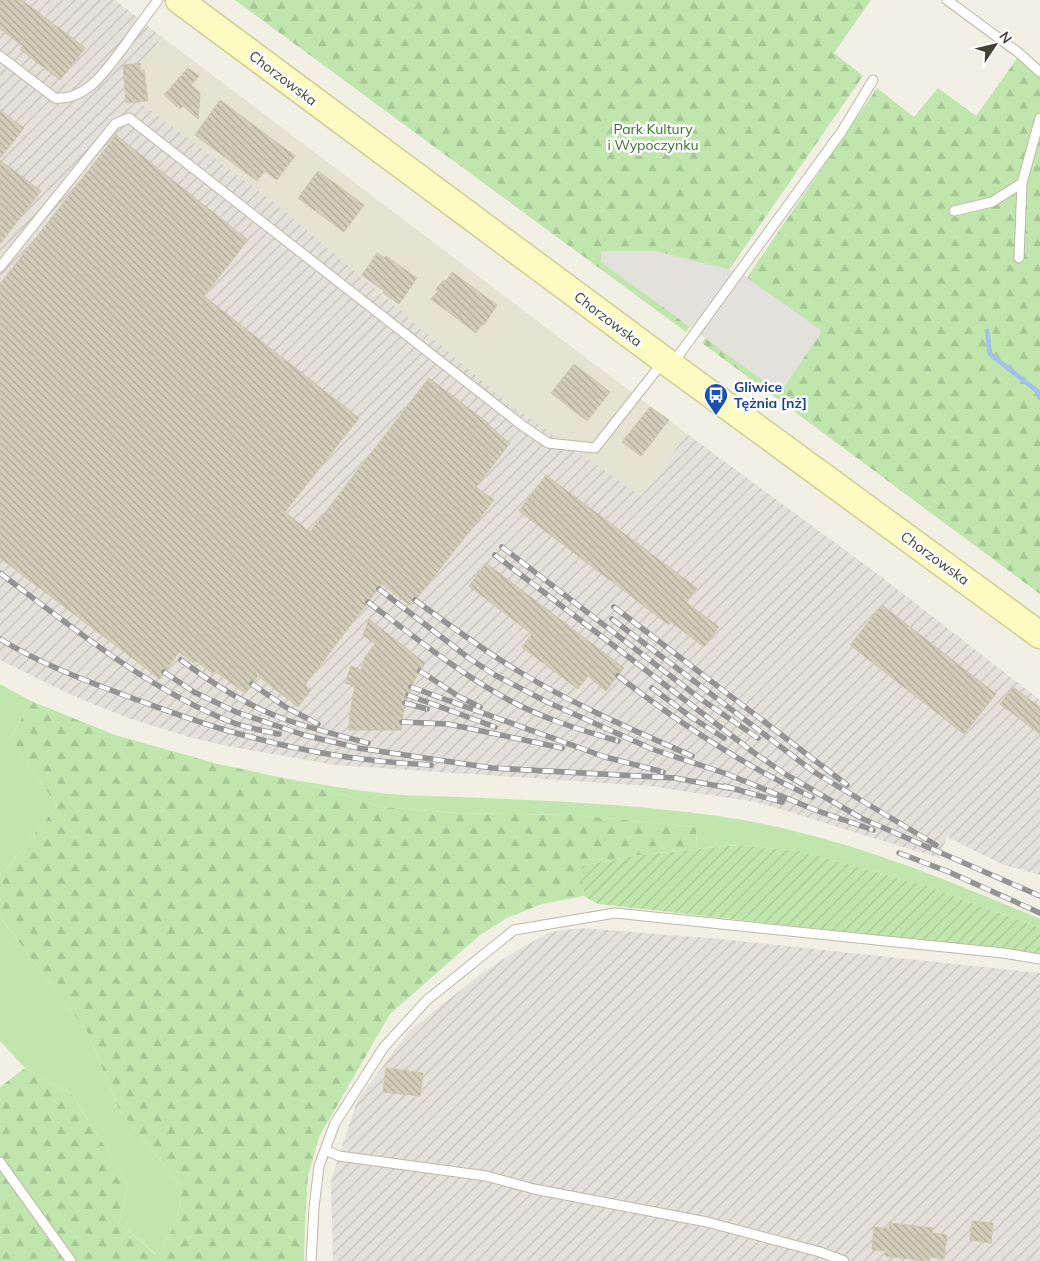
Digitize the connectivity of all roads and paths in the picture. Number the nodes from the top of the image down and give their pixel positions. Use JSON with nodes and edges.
{"nodes":[{"id":1,"x":158,"y":0,"type":"edge"},
{"id":2,"x":179,"y":0,"type":"edge"},
{"id":3,"x":947,"y":0,"type":"edge"},
{"id":4,"x":0,"y":56,"type":"edge"},
{"id":5,"x":1040,"y":72,"type":"edge"},
{"id":6,"x":873,"y":80,"type":"dead end"},
{"id":7,"x":1040,"y":118,"type":"edge"},
{"id":8,"x":1022,"y":183,"type":"junction"},
{"id":9,"x":954,"y":211,"type":"dead end"},
{"id":10,"x":1019,"y":258,"type":"dead end"},
{"id":11,"x":0,"y":268,"type":"edge"},
{"id":12,"x":668,"y":363,"type":"junction"},
{"id":13,"x":1040,"y":635,"type":"edge"},
{"id":14,"x":1040,"y":959,"type":"edge"},
{"id":15,"x":325,"y":1150,"type":"junction"},
{"id":16,"x":0,"y":1162,"type":"edge"},
{"id":17,"x":70,"y":1261,"type":"edge"},
{"id":18,"x":311,"y":1261,"type":"edge"},
{"id":19,"x":844,"y":1261,"type":"edge"}],
"edges":[{"from":1,"to":4,"type":"lane"},
{"from":2,"to":12,"type":"main road","name":"Chorzowska"},
{"from":3,"to":5,"type":"lane"},
{"from":6,"to":12,"type":"lane"},
{"from":7,"to":8,"type":"lane"},
{"from":8,"to":9,"type":"lane"},
{"from":8,"to":10,"type":"lane"},
{"from":11,"to":12,"type":"lane"},
{"from":12,"to":13,"type":"main road","name":"Chorzowska"},
{"from":14,"to":15,"type":"lane"},
{"from":15,"to":18,"type":"lane"},
{"from":15,"to":19,"type":"lane"},
{"from":16,"to":17,"type":"lane"}]}
